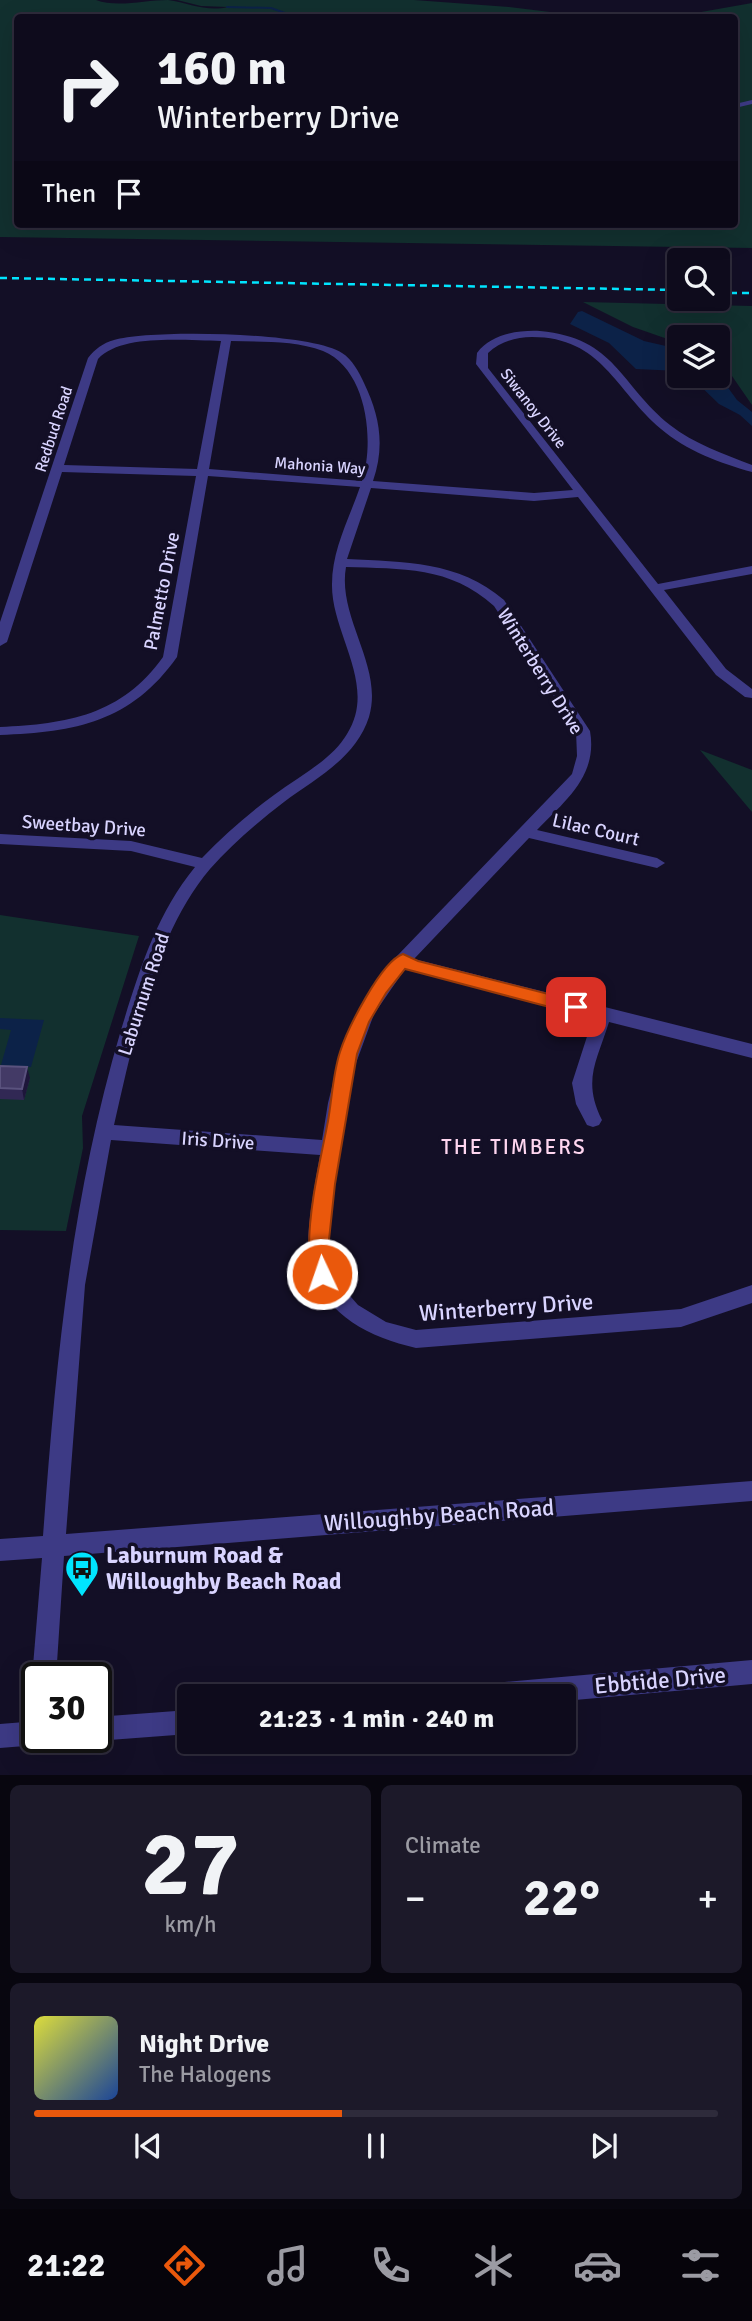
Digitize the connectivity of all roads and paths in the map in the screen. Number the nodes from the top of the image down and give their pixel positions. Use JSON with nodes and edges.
{"nodes":[{"id":1,"x":226,"y":340,"type":"junction"},
{"id":2,"x":56,"y":468,"type":"junction"},
{"id":3,"x":752,"y":469,"type":"edge"},
{"id":4,"x":204,"y":473,"type":"junction"},
{"id":5,"x":366,"y":484,"type":"junction"},
{"id":6,"x":581,"y":493,"type":"junction"},
{"id":7,"x":342,"y":563,"type":"junction"},
{"id":8,"x":752,"y":570,"type":"edge"},
{"id":9,"x":656,"y":588,"type":"junction"},
{"id":10,"x":0,"y":642,"type":"edge"},
{"id":11,"x":750,"y":694,"type":"dead end"},
{"id":12,"x":0,"y":731,"type":"edge"},
{"id":13,"x":527,"y":833,"type":"junction"},
{"id":14,"x":0,"y":839,"type":"edge"},
{"id":15,"x":657,"y":863,"type":"dead end"},
{"id":16,"x":204,"y":864,"type":"junction"},
{"id":17,"x":403,"y":960,"type":"junction"},
{"id":18,"x":603,"y":1014,"type":"junction"},
{"id":19,"x":752,"y":1051,"type":"edge"},
{"id":20,"x":593,"y":1120,"type":"dead end"},
{"id":21,"x":104,"y":1132,"type":"junction"},
{"id":22,"x":331,"y":1148,"type":"junction"},
{"id":23,"x":752,"y":1294,"type":"edge"},
{"id":24,"x":752,"y":1491,"type":"edge"},
{"id":25,"x":56,"y":1546,"type":"junction"},
{"id":26,"x":0,"y":1550,"type":"edge"},
{"id":27,"x":45,"y":1662,"type":"edge"},
{"id":28,"x":752,"y":1672,"type":"edge"},
{"id":29,"x":576,"y":1688,"type":"edge"},
{"id":30,"x":177,"y":1723,"type":"edge"},
{"id":31,"x":112,"y":1728,"type":"edge"},
{"id":32,"x":21,"y":1734,"type":"edge"},
{"id":33,"x":0,"y":1736,"type":"edge"}],
"edges":[{"from":1,"to":2,"type":"street","name":"Redbud Road"},
{"from":1,"to":4,"type":"street","name":"Palmetto Drive"},
{"from":1,"to":5,"type":"street","name":"Laburnum Road"},
{"from":2,"to":4,"type":"street","name":"Mahonia Way"},
{"from":2,"to":10,"type":"street","name":"Redbud Road"},
{"from":3,"to":6,"type":"street","name":"Siwanoy Drive"},
{"from":4,"to":5,"type":"street","name":"Mahonia Way"},
{"from":4,"to":12,"type":"street","name":"Palmetto Drive"},
{"from":5,"to":6,"type":"street","name":"Mahonia Way"},
{"from":5,"to":7,"type":"street","name":"Laburnum Road"},
{"from":6,"to":9,"type":"street","name":"Siwanoy Drive"},
{"from":7,"to":13,"type":"street","name":"Winterberry Drive"},
{"from":7,"to":16,"type":"street","name":"Laburnum Road"},
{"from":8,"to":9,"type":"street"},
{"from":9,"to":11,"type":"street","name":"Siwanoy Drive"},
{"from":13,"to":15,"type":"street","name":"Lilac Court"},
{"from":13,"to":17,"type":"street","name":"Winterberry Drive"},
{"from":14,"to":16,"type":"street","name":"Sweetbay Drive"},
{"from":16,"to":21,"type":"street","name":"Laburnum Road"},
{"from":17,"to":18,"type":"street"},
{"from":17,"to":22,"type":"street","name":"Winterberry Drive"},
{"from":18,"to":19,"type":"street"},
{"from":18,"to":20,"type":"street"},
{"from":21,"to":22,"type":"street","name":"Iris Drive"},
{"from":21,"to":25,"type":"street","name":"Laburnum Road"},
{"from":22,"to":23,"type":"street","name":"Winterberry Drive"},
{"from":24,"to":25,"type":"street","name":"Willoughby Beach Road"},
{"from":25,"to":26,"type":"street","name":"Willoughby Beach Road"},
{"from":25,"to":27,"type":"street","name":"Laburnum Road"},
{"from":28,"to":29,"type":"street","name":"Ebbtide Drive"},
{"from":30,"to":31,"type":"street"},
{"from":32,"to":33,"type":"street"}]}
